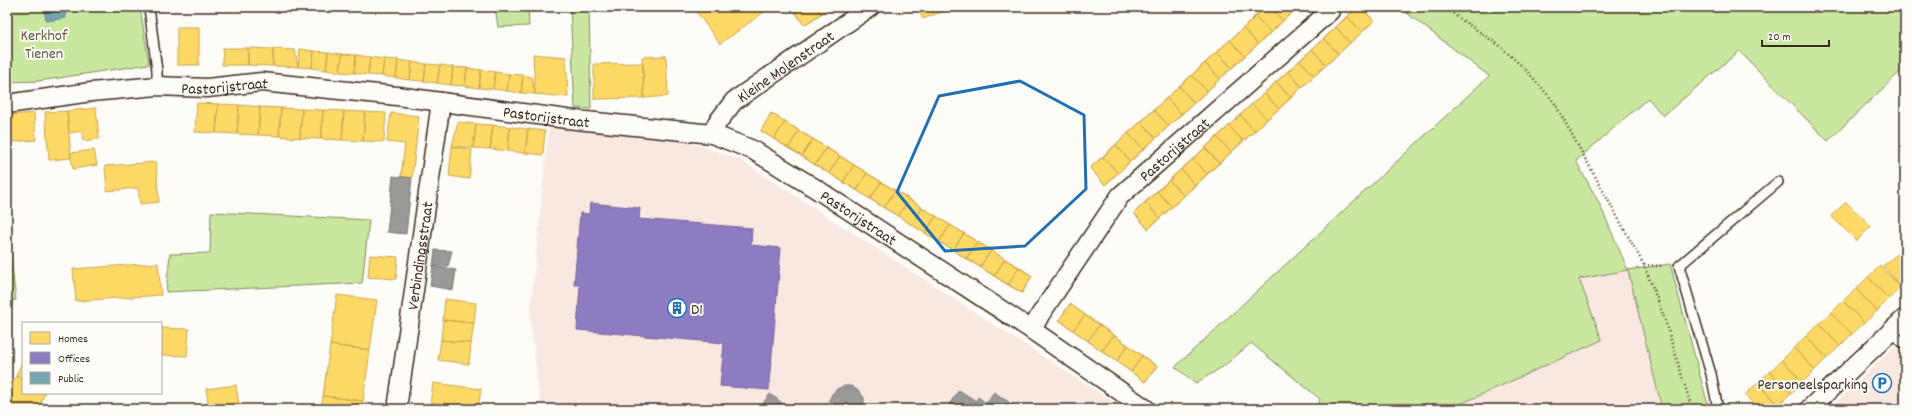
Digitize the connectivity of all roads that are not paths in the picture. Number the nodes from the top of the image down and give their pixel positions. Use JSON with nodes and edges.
{"nodes":[{"id":1,"x":148,"y":7,"type":"edge"},
{"id":2,"x":870,"y":7,"type":"edge"},
{"id":3,"x":1330,"y":11,"type":"dead end"},
{"id":4,"x":157,"y":86,"type":"junction"},
{"id":5,"x":440,"y":102,"type":"junction"},
{"id":6,"x":7,"y":104,"type":"edge"},
{"id":7,"x":712,"y":134,"type":"junction"},
{"id":8,"x":1778,"y":182,"type":"dead end"},
{"id":9,"x":1905,"y":318,"type":"edge"},
{"id":10,"x":1032,"y":330,"type":"junction"},
{"id":11,"x":1891,"y":332,"type":"junction"},
{"id":12,"x":1905,"y":345,"type":"edge"},
{"id":13,"x":397,"y":409,"type":"edge"},
{"id":14,"x":1146,"y":409,"type":"edge"},
{"id":15,"x":1718,"y":409,"type":"edge"},
{"id":16,"x":1809,"y":409,"type":"edge"}],
"edges":[{"from":1,"to":4,"type":"lane"},
{"from":2,"to":7,"type":"street","name":"Kleine Molenstraat"},
{"from":3,"to":10,"type":"street","name":"Pastorijstraat"},
{"from":4,"to":5,"type":"street","name":"Pastorijstraat"},
{"from":4,"to":6,"type":"street","name":"Pastorijstraat"},
{"from":5,"to":7,"type":"street","name":"Pastorijstraat"},
{"from":5,"to":13,"type":"street","name":"Verbindingsstraat"},
{"from":7,"to":10,"type":"street","name":"Pastorijstraat"},
{"from":8,"to":15,"type":"lane"},
{"from":9,"to":11,"type":"street"},
{"from":10,"to":14,"type":"street","name":"Pastorijstraat"},
{"from":11,"to":12,"type":"lane"},
{"from":11,"to":16,"type":"street"}]}
